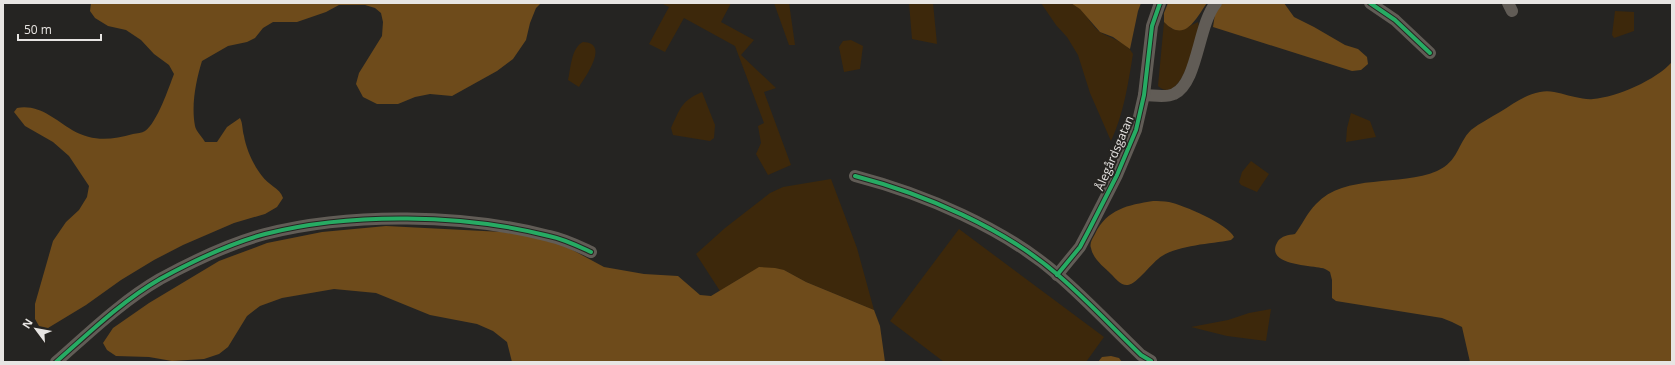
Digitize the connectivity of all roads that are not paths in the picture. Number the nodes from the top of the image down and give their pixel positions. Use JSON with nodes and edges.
{"nodes":[{"id":1,"x":1160,"y":3,"type":"edge"},
{"id":2,"x":1216,"y":3,"type":"edge"},
{"id":3,"x":1370,"y":3,"type":"edge"},
{"id":4,"x":1430,"y":53,"type":"dead end"},
{"id":5,"x":1144,"y":95,"type":"junction"},
{"id":6,"x":855,"y":176,"type":"dead end"},
{"id":7,"x":592,"y":252,"type":"dead end"},
{"id":8,"x":1058,"y":275,"type":"junction"},
{"id":9,"x":1151,"y":360,"type":"dead end"},
{"id":10,"x":56,"y":362,"type":"edge"}],
"edges":[{"from":1,"to":5,"type":"street","name":"Ålegårdsgatan"},
{"from":2,"to":5,"type":"street"},
{"from":3,"to":4,"type":"street"},
{"from":5,"to":8,"type":"street","name":"Ålegårdsgatan"},
{"from":6,"to":8,"type":"street"},
{"from":7,"to":10,"type":"street"},
{"from":8,"to":9,"type":"street"}]}
